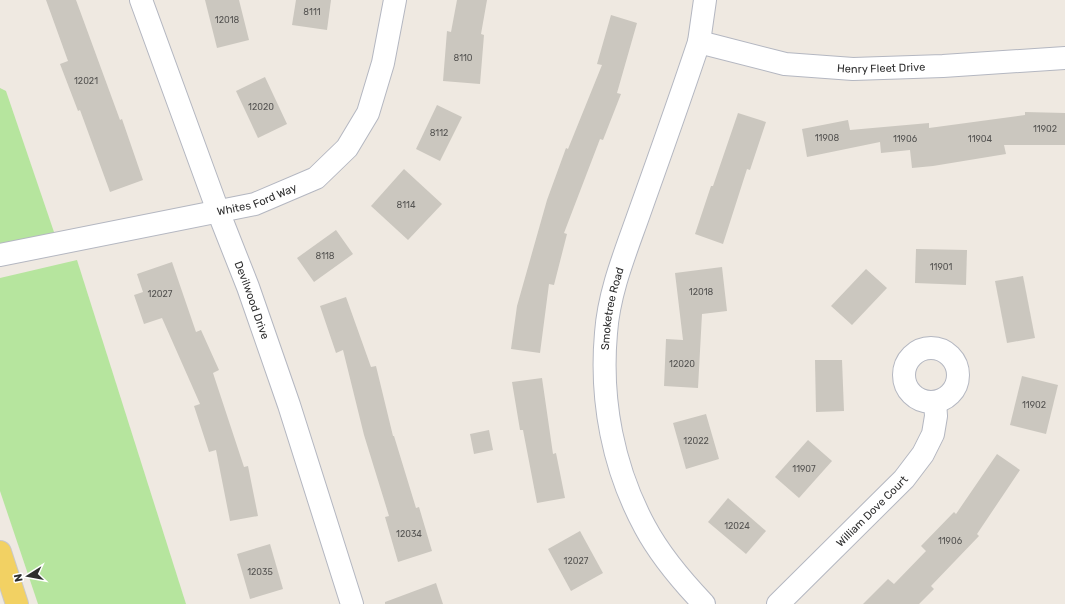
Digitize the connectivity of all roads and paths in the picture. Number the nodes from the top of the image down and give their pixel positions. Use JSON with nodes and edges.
{"nodes":[{"id":1,"x":141,"y":0,"type":"edge"},
{"id":2,"x":395,"y":0,"type":"edge"},
{"id":3,"x":705,"y":0,"type":"edge"},
{"id":4,"x":699,"y":42,"type":"junction"},
{"id":5,"x":1065,"y":58,"type":"edge"},
{"id":6,"x":218,"y":211,"type":"junction"},
{"id":7,"x":0,"y":255,"type":"edge"},
{"id":8,"x":935,"y":402,"type":"dead end"},
{"id":9,"x":0,"y":552,"type":"edge"},
{"id":10,"x":17,"y":604,"type":"edge"},
{"id":11,"x":352,"y":604,"type":"edge"},
{"id":12,"x":704,"y":604,"type":"edge"},
{"id":13,"x":778,"y":604,"type":"edge"}],
"edges":[{"from":1,"to":6,"type":"street","name":"Devilwood Drive"},
{"from":2,"to":6,"type":"street","name":"Whites Ford Way"},
{"from":3,"to":4,"type":"street","name":"Smoketree Road"},
{"from":4,"to":5,"type":"street","name":"Henry Fleet Drive"},
{"from":4,"to":12,"type":"street","name":"Smoketree Road"},
{"from":6,"to":7,"type":"street","name":"Whites Ford Way"},
{"from":6,"to":11,"type":"street","name":"Devilwood Drive"},
{"from":8,"to":13,"type":"street","name":"William Dove Court"},
{"from":9,"to":10,"type":"main road"}]}
